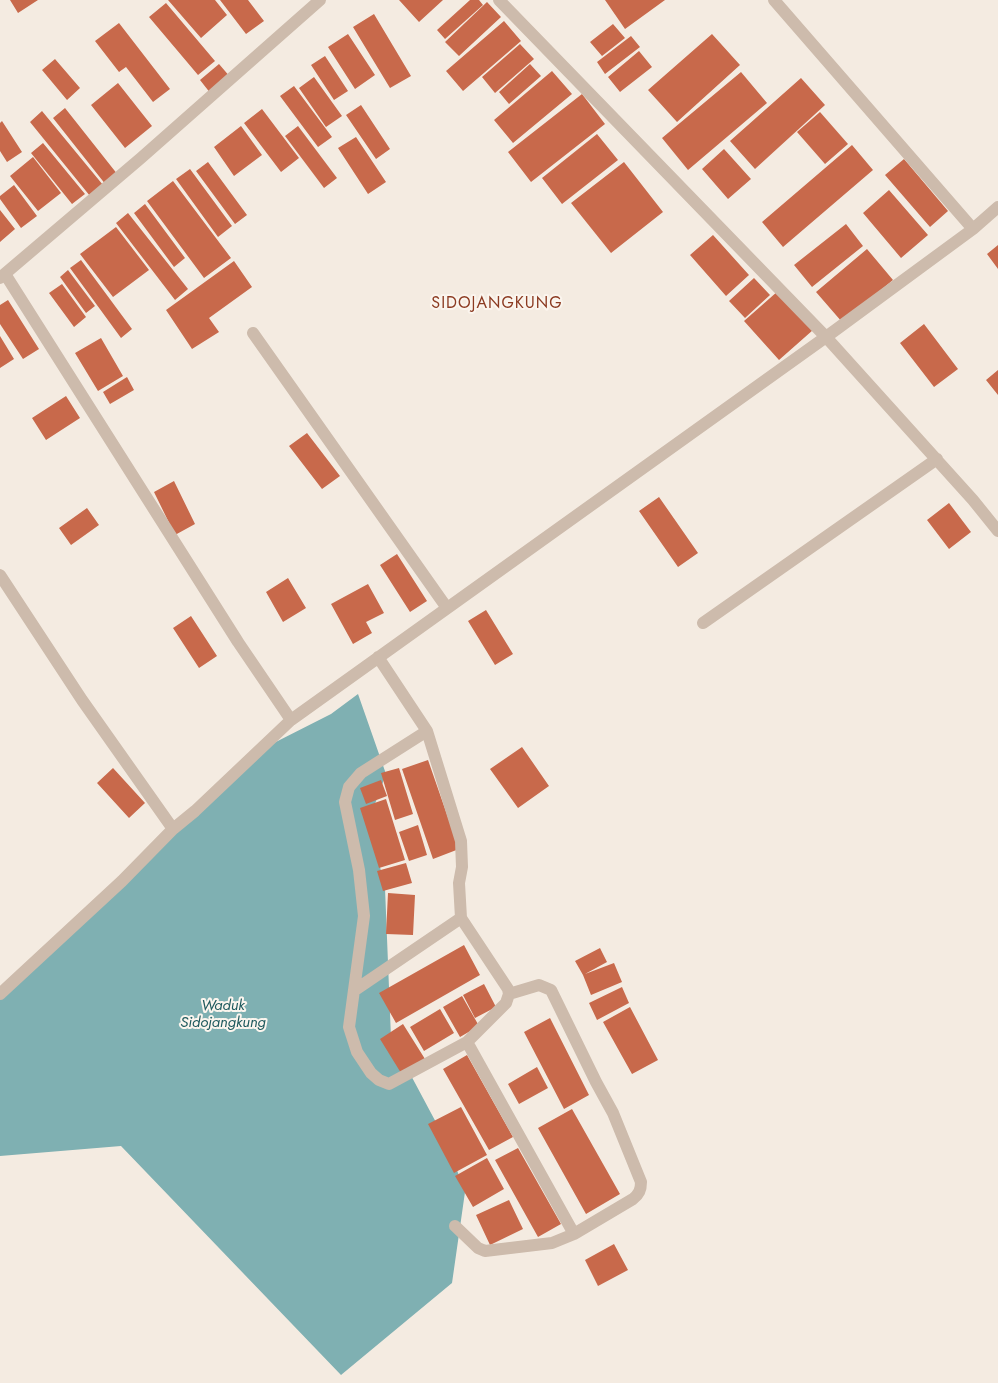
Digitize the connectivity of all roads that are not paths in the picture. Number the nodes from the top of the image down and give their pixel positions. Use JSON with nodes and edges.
{"nodes":[{"id":1,"x":320,"y":0,"type":"edge"},
{"id":2,"x":499,"y":0,"type":"edge"},
{"id":3,"x":774,"y":0,"type":"edge"},
{"id":4,"x":998,"y":208,"type":"edge"},
{"id":5,"x":973,"y":229,"type":"junction"},
{"id":6,"x":2,"y":276,"type":"edge"},
{"id":7,"x":253,"y":333,"type":"dead end"},
{"id":8,"x":826,"y":337,"type":"junction"},
{"id":9,"x":937,"y":459,"type":"junction"},
{"id":10,"x":998,"y":531,"type":"edge"},
{"id":11,"x":0,"y":575,"type":"edge"},
{"id":12,"x":447,"y":608,"type":"junction"},
{"id":13,"x":703,"y":623,"type":"dead end"},
{"id":14,"x":378,"y":657,"type":"junction"},
{"id":15,"x":291,"y":720,"type":"junction"},
{"id":16,"x":426,"y":732,"type":"junction"},
{"id":17,"x":173,"y":829,"type":"junction"},
{"id":18,"x":461,"y":918,"type":"junction"},
{"id":19,"x":355,"y":990,"type":"junction"},
{"id":20,"x":0,"y":994,"type":"edge"},
{"id":21,"x":509,"y":994,"type":"junction"},
{"id":22,"x":467,"y":1042,"type":"junction"},
{"id":23,"x":455,"y":1226,"type":"dead end"},
{"id":24,"x":574,"y":1234,"type":"junction"}],
"edges":[{"from":1,"to":6,"type":"street"},
{"from":2,"to":8,"type":"street"},
{"from":3,"to":5,"type":"street"},
{"from":4,"to":5,"type":"street"},
{"from":5,"to":8,"type":"street"},
{"from":6,"to":15,"type":"street"},
{"from":7,"to":12,"type":"street"},
{"from":8,"to":9,"type":"street"},
{"from":8,"to":12,"type":"street"},
{"from":9,"to":10,"type":"street"},
{"from":9,"to":13,"type":"street"},
{"from":11,"to":17,"type":"street"},
{"from":12,"to":14,"type":"street"},
{"from":14,"to":15,"type":"street"},
{"from":14,"to":16,"type":"street"},
{"from":15,"to":17,"type":"street"},
{"from":16,"to":18,"type":"street"},
{"from":16,"to":19,"type":"street"},
{"from":17,"to":20,"type":"street"},
{"from":18,"to":19,"type":"street"},
{"from":18,"to":21,"type":"street"},
{"from":19,"to":22,"type":"street"},
{"from":21,"to":22,"type":"street"},
{"from":21,"to":24,"type":"street"},
{"from":22,"to":24,"type":"street"},
{"from":23,"to":24,"type":"street"}]}
